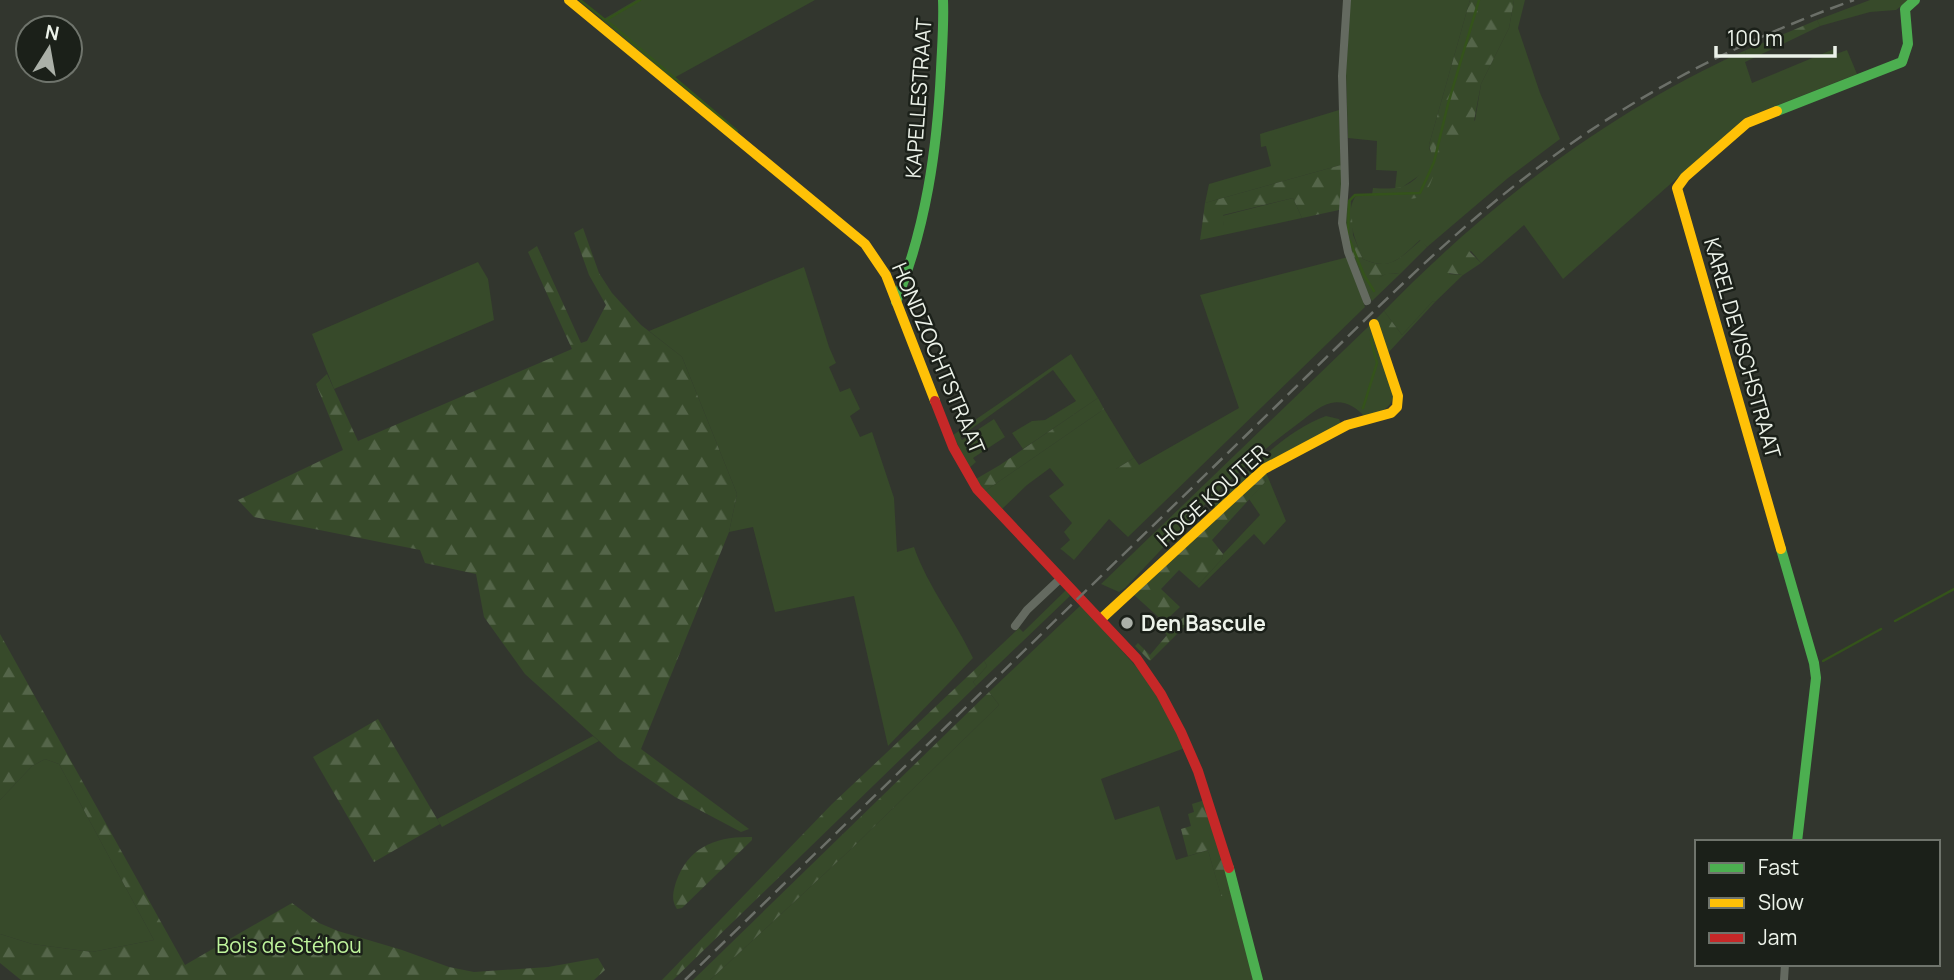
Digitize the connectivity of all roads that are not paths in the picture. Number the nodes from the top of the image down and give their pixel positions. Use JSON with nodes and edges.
{"nodes":[{"id":1,"x":569,"y":0,"type":"edge"},
{"id":2,"x":943,"y":0,"type":"edge"},
{"id":3,"x":1348,"y":0,"type":"edge"},
{"id":4,"x":1915,"y":0,"type":"edge"},
{"id":5,"x":906,"y":279,"type":"junction"},
{"id":6,"x":888,"y":281,"type":"junction"},
{"id":7,"x":1367,"y":301,"type":"dead end"},
{"id":8,"x":896,"y":302,"type":"junction"},
{"id":9,"x":1374,"y":324,"type":"dead end"},
{"id":10,"x":1061,"y":578,"type":"junction"},
{"id":11,"x":1101,"y":619,"type":"junction"},
{"id":12,"x":1015,"y":626,"type":"dead end"},
{"id":13,"x":1797,"y":840,"type":"edge"},
{"id":14,"x":1258,"y":980,"type":"edge"}],
"edges":[{"from":1,"to":6,"type":"street","name":"HONDZOCHTSTRAAT"},
{"from":2,"to":5,"type":"street","name":"KAPELLESTRAAT"},
{"from":3,"to":7,"type":"street"},
{"from":4,"to":13,"type":"street","name":"KAREL DEVISCHSTRAAT"},
{"from":5,"to":6,"type":"street"},
{"from":5,"to":8,"type":"street","name":"KAPELLESTRAAT"},
{"from":6,"to":8,"type":"street","name":"HONDZOCHTSTRAAT"},
{"from":8,"to":10,"type":"street","name":"HONDZOCHTSTRAAT"},
{"from":9,"to":11,"type":"street","name":"HOGE KOUTER"},
{"from":10,"to":11,"type":"street","name":"HONDZOCHTSTRAAT"},
{"from":10,"to":12,"type":"street"},
{"from":11,"to":14,"type":"street","name":"HONDZOCHTSTRAAT"}]}
